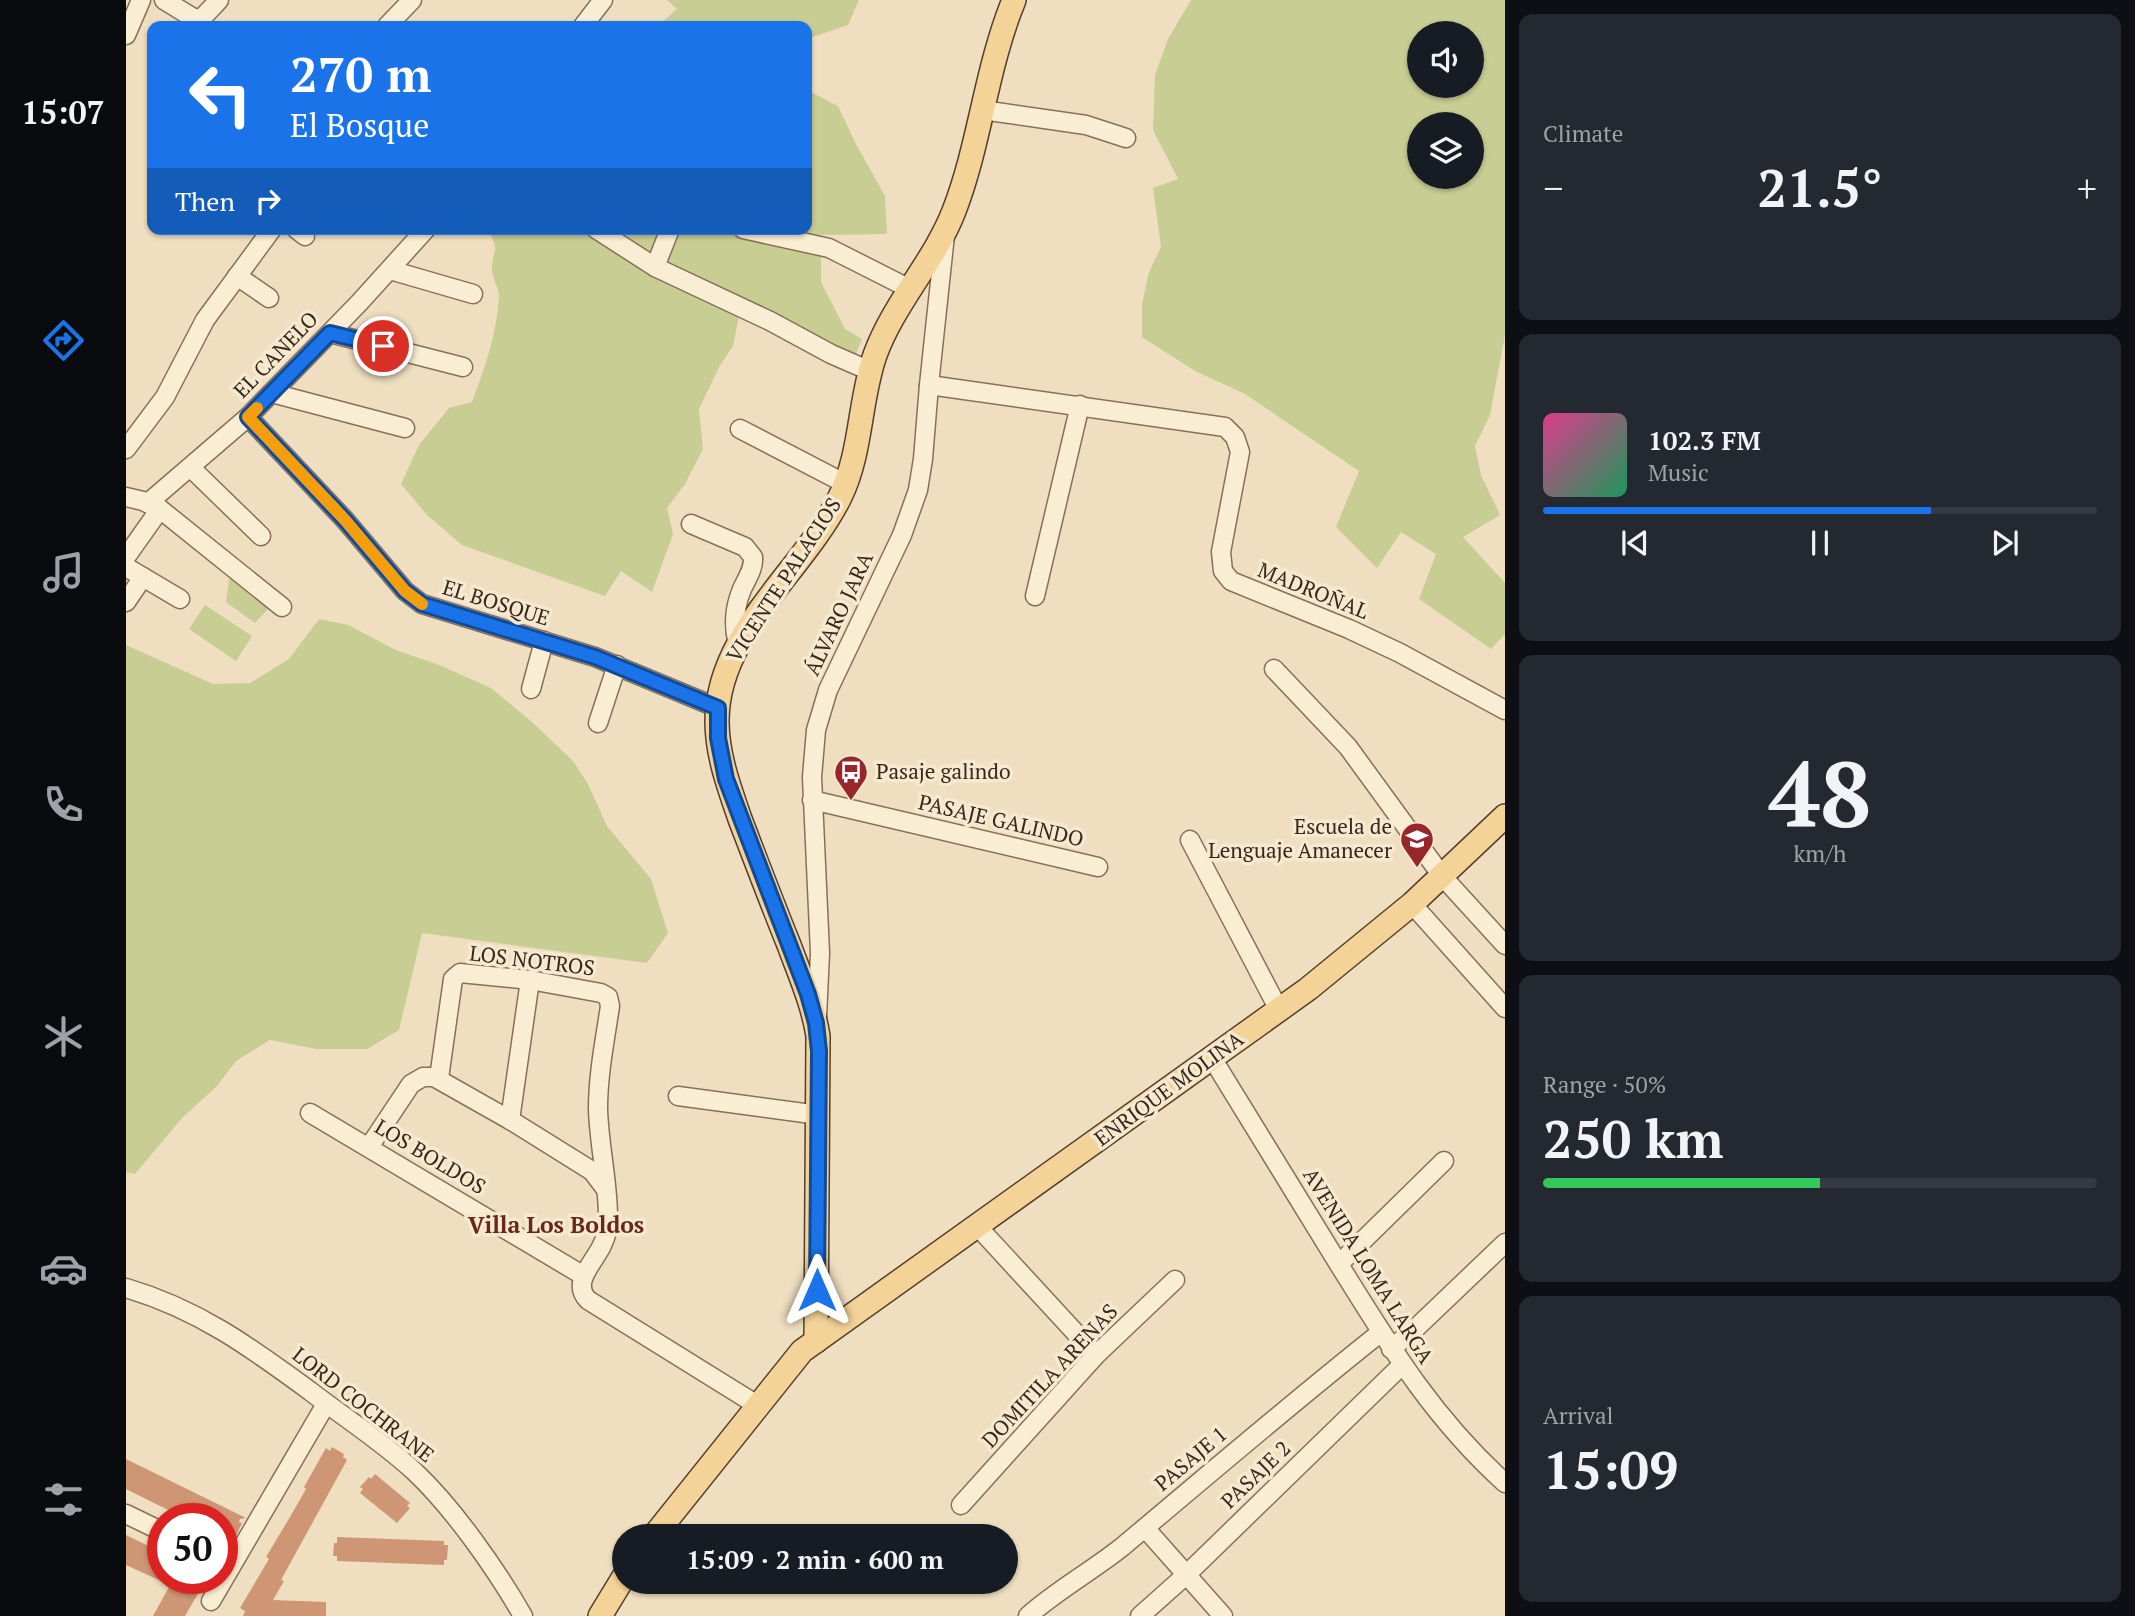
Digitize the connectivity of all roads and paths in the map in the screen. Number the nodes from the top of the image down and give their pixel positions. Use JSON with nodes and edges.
{"nodes":[{"id":1,"x":141,"y":0,"type":"edge"},
{"id":2,"x":164,"y":0,"type":"edge"},
{"id":3,"x":219,"y":0,"type":"edge"},
{"id":4,"x":412,"y":0,"type":"edge"},
{"id":5,"x":603,"y":0,"type":"edge"},
{"id":6,"x":1014,"y":0,"type":"edge"},
{"id":7,"x":392,"y":21,"type":"edge"},
{"id":8,"x":587,"y":21,"type":"edge"},
{"id":9,"x":126,"y":35,"type":"edge"},
{"id":10,"x":982,"y":110,"type":"junction"},
{"id":11,"x":1126,"y":138,"type":"dead end"},
{"id":12,"x":946,"y":228,"type":"junction"},
{"id":13,"x":268,"y":235,"type":"edge"},
{"id":14,"x":421,"y":235,"type":"edge"},
{"id":15,"x":605,"y":235,"type":"edge"},
{"id":16,"x":668,"y":235,"type":"edge"},
{"id":17,"x":770,"y":235,"type":"edge"},
{"id":18,"x":655,"y":267,"type":"junction"},
{"id":19,"x":390,"y":271,"type":"junction"},
{"id":20,"x":237,"y":276,"type":"junction"},
{"id":21,"x":911,"y":289,"type":"junction"},
{"id":22,"x":473,"y":294,"type":"dead end"},
{"id":23,"x":269,"y":299,"type":"dead end"},
{"id":24,"x":330,"y":333,"type":"junction"},
{"id":25,"x":463,"y":367,"type":"dead end"},
{"id":26,"x":870,"y":371,"type":"junction"},
{"id":27,"x":929,"y":385,"type":"junction"},
{"id":28,"x":272,"y":393,"type":"junction"},
{"id":29,"x":1080,"y":405,"type":"junction"},
{"id":30,"x":248,"y":417,"type":"junction"},
{"id":31,"x":405,"y":428,"type":"dead end"},
{"id":32,"x":740,"y":429,"type":"dead end"},
{"id":33,"x":126,"y":449,"type":"edge"},
{"id":34,"x":190,"y":467,"type":"junction"},
{"id":35,"x":845,"y":484,"type":"junction"},
{"id":36,"x":126,"y":497,"type":"edge"},
{"id":37,"x":154,"y":506,"type":"junction"},
{"id":38,"x":691,"y":524,"type":"dead end"},
{"id":39,"x":261,"y":536,"type":"dead end"},
{"id":40,"x":126,"y":557,"type":"edge"},
{"id":41,"x":126,"y":567,"type":"edge"},
{"id":42,"x":144,"y":577,"type":"junction"},
{"id":43,"x":1035,"y":596,"type":"dead end"},
{"id":44,"x":180,"y":598,"type":"dead end"},
{"id":45,"x":126,"y":602,"type":"edge"},
{"id":46,"x":282,"y":607,"type":"dead end"},
{"id":47,"x":544,"y":641,"type":"junction"},
{"id":48,"x":738,"y":644,"type":"junction"},
{"id":49,"x":618,"y":665,"type":"junction"},
{"id":50,"x":1274,"y":669,"type":"dead end"},
{"id":51,"x":531,"y":689,"type":"dead end"},
{"id":52,"x":718,"y":708,"type":"junction"},
{"id":53,"x":1505,"y":710,"type":"edge"},
{"id":54,"x":598,"y":723,"type":"dead end"},
{"id":55,"x":812,"y":800,"type":"junction"},
{"id":56,"x":1505,"y":816,"type":"edge"},
{"id":57,"x":1190,"y":840,"type":"dead end"},
{"id":58,"x":1098,"y":867,"type":"dead end"},
{"id":59,"x":1442,"y":876,"type":"junction"},
{"id":60,"x":1412,"y":904,"type":"junction"},
{"id":61,"x":1505,"y":945,"type":"edge"},
{"id":62,"x":530,"y":980,"type":"junction"},
{"id":63,"x":1505,"y":1009,"type":"edge"},
{"id":64,"x":1279,"y":1010,"type":"junction"},
{"id":65,"x":816,"y":1023,"type":"junction"},
{"id":66,"x":1212,"y":1058,"type":"junction"},
{"id":67,"x":439,"y":1079,"type":"junction"},
{"id":68,"x":678,"y":1097,"type":"dead end"},
{"id":69,"x":310,"y":1113,"type":"dead end"},
{"id":70,"x":819,"y":1115,"type":"junction"},
{"id":71,"x":510,"y":1120,"type":"junction"},
{"id":72,"x":369,"y":1147,"type":"junction"},
{"id":73,"x":1444,"y":1161,"type":"dead end"},
{"id":74,"x":605,"y":1188,"type":"junction"},
{"id":75,"x":978,"y":1227,"type":"junction"},
{"id":76,"x":1505,"y":1243,"type":"edge"},
{"id":77,"x":1339,"y":1264,"type":"junction"},
{"id":78,"x":584,"y":1276,"type":"junction"},
{"id":79,"x":1175,"y":1280,"type":"dead end"},
{"id":80,"x":126,"y":1288,"type":"edge"},
{"id":81,"x":1380,"y":1333,"type":"junction"},
{"id":82,"x":816,"y":1341,"type":"junction"},
{"id":83,"x":1391,"y":1349,"type":"junction"},
{"id":84,"x":1096,"y":1355,"type":"junction"},
{"id":85,"x":1402,"y":1365,"type":"junction"},
{"id":86,"x":326,"y":1404,"type":"junction"},
{"id":87,"x":757,"y":1405,"type":"junction"},
{"id":88,"x":1505,"y":1483,"type":"edge"},
{"id":89,"x":961,"y":1505,"type":"dead end"},
{"id":90,"x":126,"y":1514,"type":"edge"},
{"id":91,"x":147,"y":1524,"type":"edge"},
{"id":92,"x":663,"y":1524,"type":"edge"},
{"id":93,"x":1144,"y":1528,"type":"junction"},
{"id":94,"x":238,"y":1545,"type":"edge"},
{"id":95,"x":1186,"y":1575,"type":"junction"},
{"id":96,"x":214,"y":1594,"type":"edge"},
{"id":97,"x":613,"y":1594,"type":"edge"},
{"id":98,"x":211,"y":1601,"type":"dead end"},
{"id":99,"x":523,"y":1616,"type":"edge"},
{"id":100,"x":600,"y":1616,"type":"edge"},
{"id":101,"x":1028,"y":1616,"type":"edge"},
{"id":102,"x":1140,"y":1616,"type":"edge"},
{"id":103,"x":1223,"y":1616,"type":"edge"}],
"edges":[{"from":1,"to":9,"type":"street"},
{"from":2,"to":3,"type":"street"},
{"from":4,"to":7,"type":"street"},
{"from":5,"to":8,"type":"street"},
{"from":6,"to":10,"type":"main road","name":"VICENTE PALACIOS"},
{"from":10,"to":11,"type":"street"},
{"from":10,"to":12,"type":"main road","name":"VICENTE PALACIOS"},
{"from":12,"to":21,"type":"main road","name":"VICENTE PALACIOS"},
{"from":12,"to":27,"type":"street","name":"ÁLVARO JARA"},
{"from":13,"to":20,"type":"street"},
{"from":14,"to":19,"type":"street","name":"EL CANELO"},
{"from":15,"to":18,"type":"street"},
{"from":16,"to":18,"type":"street"},
{"from":17,"to":21,"type":"street"},
{"from":18,"to":26,"type":"street"},
{"from":19,"to":22,"type":"street"},
{"from":19,"to":24,"type":"street","name":"EL CANELO"},
{"from":20,"to":23,"type":"street"},
{"from":20,"to":33,"type":"street"},
{"from":21,"to":26,"type":"main road","name":"VICENTE PALACIOS"},
{"from":24,"to":25,"type":"street"},
{"from":24,"to":28,"type":"street","name":"EL CANELO"},
{"from":26,"to":35,"type":"main road","name":"VICENTE PALACIOS"},
{"from":27,"to":29,"type":"street","name":"MADROÑAL"},
{"from":27,"to":55,"type":"street","name":"ÁLVARO JARA"},
{"from":28,"to":30,"type":"street","name":"EL CANELO"},
{"from":28,"to":31,"type":"street"},
{"from":29,"to":43,"type":"street"},
{"from":29,"to":53,"type":"street","name":"MADROÑAL"},
{"from":30,"to":34,"type":"street","name":"EL CANELO"},
{"from":30,"to":47,"type":"street","name":"EL BOSQUE"},
{"from":32,"to":35,"type":"street"},
{"from":34,"to":37,"type":"street","name":"EL CANELO"},
{"from":34,"to":39,"type":"street"},
{"from":35,"to":48,"type":"main road","name":"VICENTE PALACIOS"},
{"from":36,"to":37,"type":"street"},
{"from":37,"to":40,"type":"street","name":"EL CANELO"},
{"from":37,"to":46,"type":"street"},
{"from":38,"to":48,"type":"street"},
{"from":41,"to":42,"type":"street"},
{"from":42,"to":44,"type":"street"},
{"from":42,"to":45,"type":"street"},
{"from":47,"to":49,"type":"street","name":"EL BOSQUE"},
{"from":47,"to":51,"type":"street"},
{"from":48,"to":52,"type":"main road","name":"VICENTE PALACIOS"},
{"from":49,"to":52,"type":"street","name":"EL BOSQUE"},
{"from":49,"to":54,"type":"street"},
{"from":50,"to":59,"type":"street"},
{"from":52,"to":65,"type":"main road","name":"VICENTE PALACIOS"},
{"from":55,"to":58,"type":"street","name":"PASAJE GALINDO"},
{"from":55,"to":65,"type":"street","name":"ÁLVARO JARA"},
{"from":56,"to":59,"type":"main road","name":"ENRIQUE MOLINA"},
{"from":57,"to":64,"type":"street"},
{"from":59,"to":60,"type":"main road","name":"ENRIQUE MOLINA"},
{"from":59,"to":61,"type":"street"},
{"from":60,"to":63,"type":"street"},
{"from":60,"to":64,"type":"main road","name":"ENRIQUE MOLINA"},
{"from":62,"to":67,"type":"street","name":"LOS NOTROS"},
{"from":62,"to":71,"type":"street"},
{"from":62,"to":74,"type":"street","name":"LOS NOTROS"},
{"from":64,"to":66,"type":"main road","name":"ENRIQUE MOLINA"},
{"from":65,"to":70,"type":"main road","name":"VICENTE PALACIOS"},
{"from":66,"to":75,"type":"main road","name":"ENRIQUE MOLINA"},
{"from":66,"to":77,"type":"street","name":"AVENIDA LOMA LARGA"},
{"from":67,"to":71,"type":"street"},
{"from":67,"to":72,"type":"street"},
{"from":68,"to":70,"type":"street"},
{"from":69,"to":72,"type":"street","name":"LOS BOLDOS"},
{"from":70,"to":82,"type":"main road","name":"VICENTE PALACIOS"},
{"from":71,"to":74,"type":"street"},
{"from":72,"to":78,"type":"street","name":"LOS BOLDOS"},
{"from":73,"to":77,"type":"street"},
{"from":74,"to":78,"type":"street","name":"LOS NOTROS"},
{"from":75,"to":82,"type":"main road","name":"ENRIQUE MOLINA"},
{"from":75,"to":84,"type":"street"},
{"from":76,"to":83,"type":"street"},
{"from":77,"to":81,"type":"street","name":"AVENIDA LOMA LARGA"},
{"from":78,"to":87,"type":"street"},
{"from":79,"to":84,"type":"street","name":"DOMITILA ARENAS"},
{"from":80,"to":86,"type":"street","name":"LORD COCHRANE"},
{"from":81,"to":83,"type":"street","name":"AVENIDA LOMA LARGA"},
{"from":81,"to":93,"type":"street","name":"PASAJE 1"},
{"from":82,"to":87,"type":"main road"},
{"from":83,"to":85,"type":"street","name":"AVENIDA LOMA LARGA"},
{"from":84,"to":89,"type":"street","name":"DOMITILA ARENAS"},
{"from":85,"to":88,"type":"street","name":"AVENIDA LOMA LARGA"},
{"from":85,"to":95,"type":"street","name":"PASAJE 2"},
{"from":86,"to":94,"type":"street"},
{"from":86,"to":99,"type":"street","name":"LORD COCHRANE"},
{"from":87,"to":92,"type":"main road"},
{"from":90,"to":91,"type":"street"},
{"from":93,"to":95,"type":"street"},
{"from":93,"to":101,"type":"street","name":"PASAJE 1"},
{"from":95,"to":102,"type":"street","name":"PASAJE 2"},
{"from":95,"to":103,"type":"street"},
{"from":96,"to":98,"type":"street"},
{"from":97,"to":100,"type":"main road"}]}
